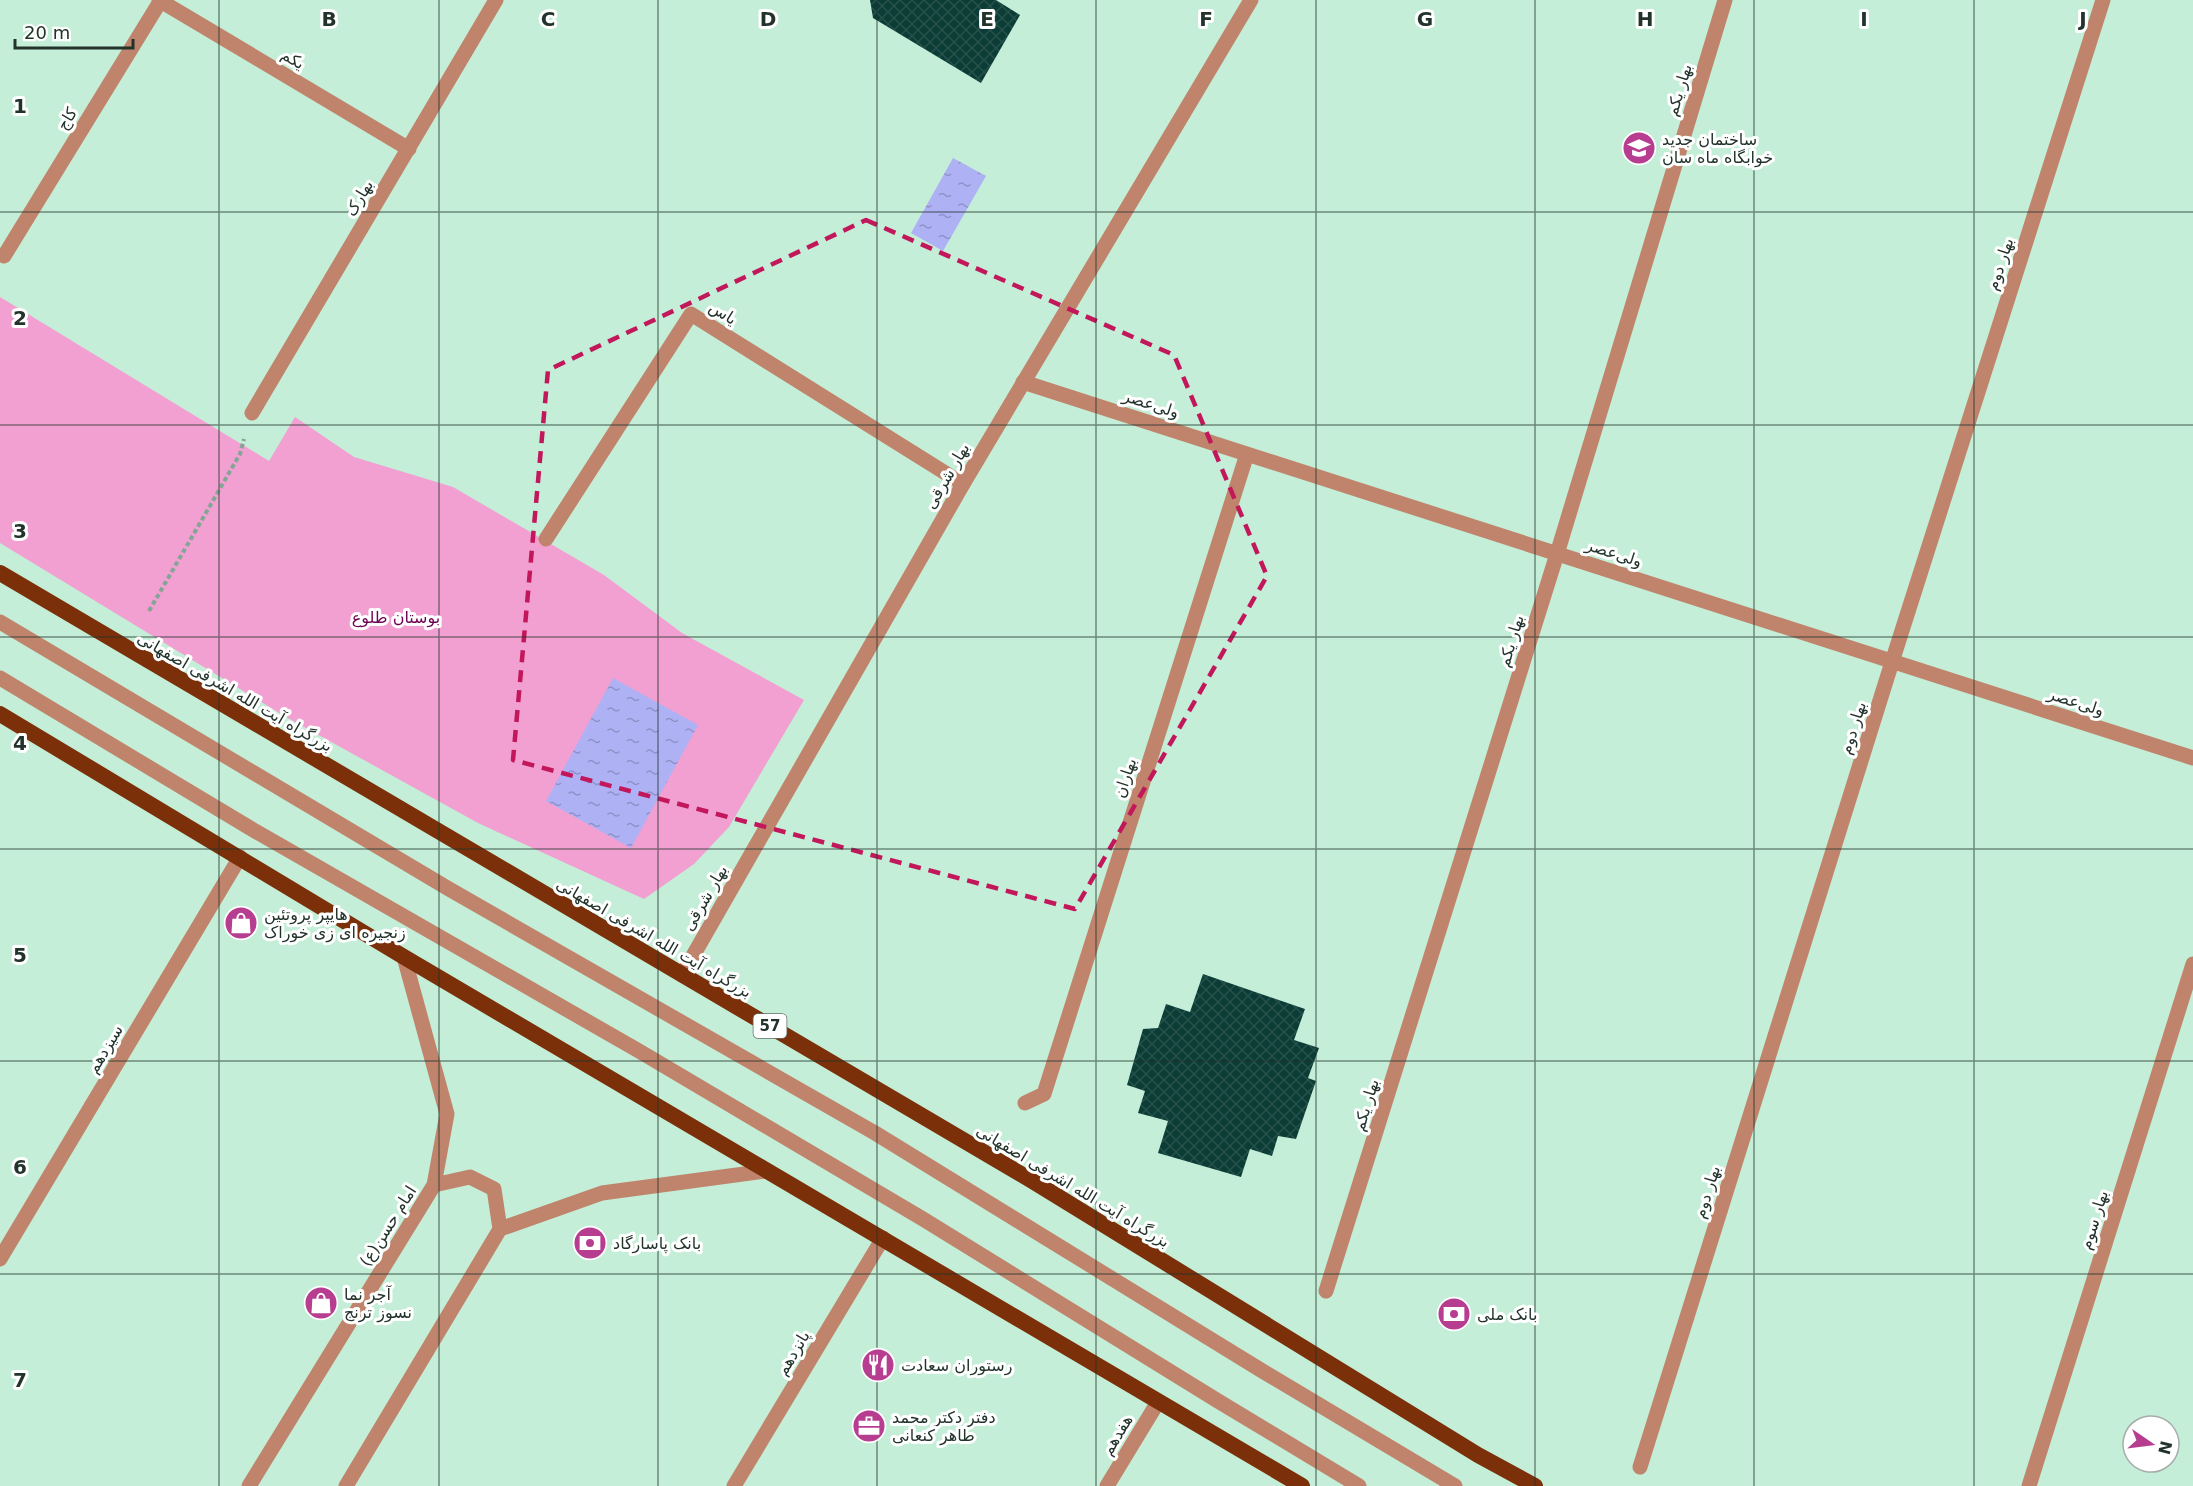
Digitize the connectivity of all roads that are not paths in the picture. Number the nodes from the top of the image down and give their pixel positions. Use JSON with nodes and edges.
{"nodes":[{"id":1,"x":160,"y":0,"type":"edge"},
{"id":2,"x":496,"y":0,"type":"edge"},
{"id":3,"x":1251,"y":0,"type":"edge"},
{"id":4,"x":1725,"y":0,"type":"edge"},
{"id":5,"x":2103,"y":0,"type":"edge"},
{"id":6,"x":409,"y":149,"type":"junction"},
{"id":7,"x":4,"y":256,"type":"dead end"},
{"id":8,"x":1023,"y":382,"type":"junction"},
{"id":9,"x":252,"y":413,"type":"dead end"},
{"id":10,"x":1247,"y":454,"type":"junction"},
{"id":11,"x":963,"y":484,"type":"junction"},
{"id":12,"x":546,"y":539,"type":"dead end"},
{"id":13,"x":1557,"y":554,"type":"junction"},
{"id":14,"x":0,"y":573,"type":"edge"},
{"id":15,"x":0,"y":622,"type":"edge"},
{"id":16,"x":1892,"y":662,"type":"junction"},
{"id":17,"x":0,"y":678,"type":"edge"},
{"id":18,"x":0,"y":714,"type":"edge"},
{"id":19,"x":2193,"y":758,"type":"edge"},
{"id":20,"x":240,"y":858,"type":"junction"},
{"id":21,"x":404,"y":957,"type":"junction"},
{"id":22,"x":2193,"y":964,"type":"edge"},
{"id":23,"x":682,"y":975,"type":"junction"},
{"id":24,"x":1025,"y":1103,"type":"dead end"},
{"id":25,"x":766,"y":1171,"type":"junction"},
{"id":26,"x":434,"y":1185,"type":"junction"},
{"id":27,"x":500,"y":1228,"type":"junction"},
{"id":28,"x":884,"y":1238,"type":"junction"},
{"id":29,"x":0,"y":1259,"type":"edge"},
{"id":30,"x":1326,"y":1291,"type":"dead end"},
{"id":31,"x":1158,"y":1402,"type":"junction"},
{"id":32,"x":1640,"y":1467,"type":"dead end"},
{"id":33,"x":249,"y":1486,"type":"edge"},
{"id":34,"x":346,"y":1486,"type":"edge"},
{"id":35,"x":734,"y":1486,"type":"edge"},
{"id":36,"x":1107,"y":1486,"type":"edge"},
{"id":37,"x":1302,"y":1486,"type":"edge"},
{"id":38,"x":1359,"y":1486,"type":"edge"},
{"id":39,"x":1455,"y":1486,"type":"edge"},
{"id":40,"x":1535,"y":1486,"type":"edge"},
{"id":41,"x":2029,"y":1486,"type":"edge"}],
"edges":[{"from":1,"to":6,"type":"street","name":"یکم"},
{"from":1,"to":7,"type":"street","name":"کاج"},
{"from":2,"to":6,"type":"street","name":"بهارک"},
{"from":3,"to":8,"type":"street","name":"بهار شرقی"},
{"from":4,"to":13,"type":"street","name":"بهار یکم"},
{"from":5,"to":16,"type":"street","name":"بهار دوم"},
{"from":6,"to":9,"type":"street","name":"بهارک"},
{"from":8,"to":10,"type":"street","name":"ولی‌عصر"},
{"from":8,"to":11,"type":"street","name":"بهار شرقی"},
{"from":10,"to":13,"type":"street","name":"ولی‌عصر"},
{"from":10,"to":24,"type":"street","name":"بهاران"},
{"from":11,"to":12,"type":"street","name":"یاس"},
{"from":11,"to":23,"type":"street","name":"بهار شرقی"},
{"from":13,"to":16,"type":"street","name":"ولی‌عصر"},
{"from":13,"to":30,"type":"street","name":"بهار یکم"},
{"from":14,"to":23,"type":"highway","name":"بزرگراه آیت الله اشرفی اصفهانی","number":"57"},
{"from":15,"to":39,"type":"street"},
{"from":16,"to":19,"type":"street","name":"ولی‌عصر"},
{"from":16,"to":32,"type":"street","name":"بهار دوم"},
{"from":17,"to":38,"type":"street"},
{"from":18,"to":20,"type":"highway"},
{"from":20,"to":21,"type":"highway"},
{"from":20,"to":29,"type":"street","name":"سیزدهم"},
{"from":21,"to":25,"type":"highway"},
{"from":21,"to":26,"type":"street","name":"امام حسن(ع)"},
{"from":22,"to":41,"type":"street","name":"بهار سوم"},
{"from":23,"to":40,"type":"highway","name":"بزرگراه آیت الله اشرفی اصفهانی","number":"57"},
{"from":25,"to":27,"type":"street"},
{"from":25,"to":28,"type":"highway"},
{"from":26,"to":27,"type":"street"},
{"from":26,"to":33,"type":"street","name":"امام حسن(ع)"},
{"from":27,"to":34,"type":"street"},
{"from":28,"to":31,"type":"highway"},
{"from":28,"to":35,"type":"street","name":"پانزدهم"},
{"from":31,"to":36,"type":"street","name":"هفدهم"},
{"from":31,"to":37,"type":"highway"}]}
